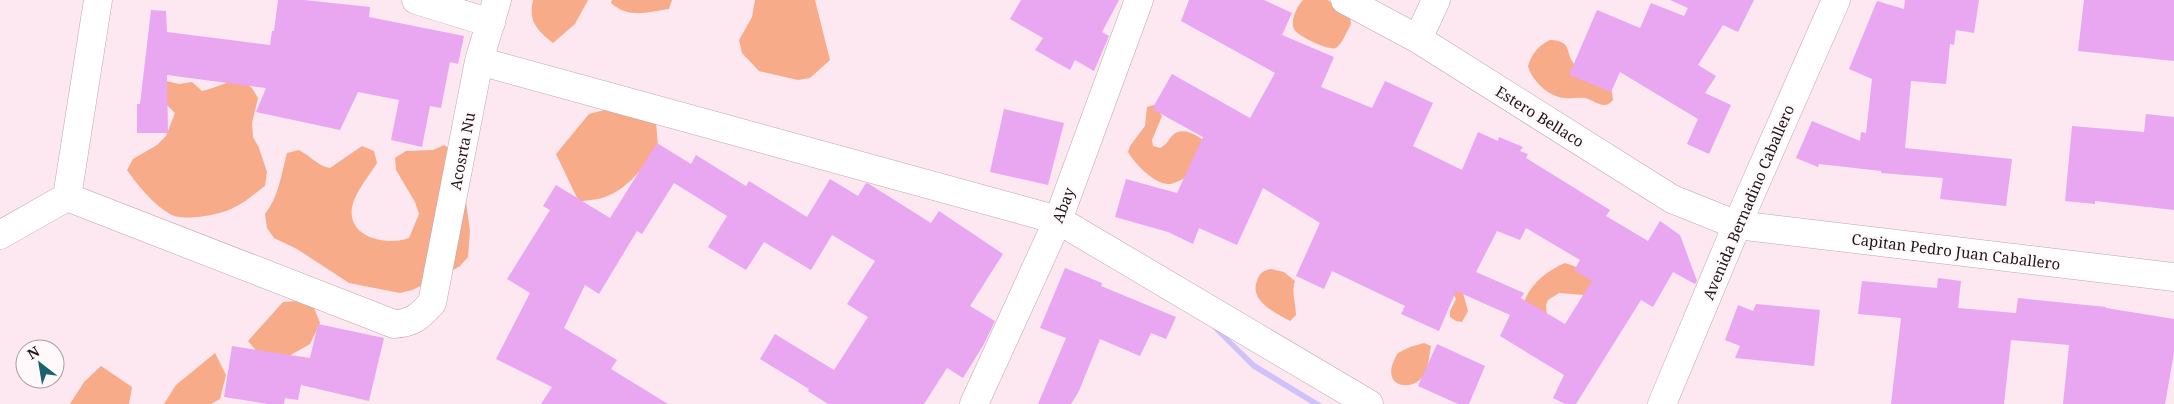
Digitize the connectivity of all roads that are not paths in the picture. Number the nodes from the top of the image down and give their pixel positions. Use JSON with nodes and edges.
{"nodes":[{"id":1,"x":98,"y":0,"type":"edge"},
{"id":2,"x":416,"y":0,"type":"edge"},
{"id":3,"x":1139,"y":0,"type":"edge"},
{"id":4,"x":1345,"y":0,"type":"edge"},
{"id":5,"x":1436,"y":0,"type":"edge"},
{"id":6,"x":1836,"y":0,"type":"edge"},
{"id":7,"x":494,"y":12,"type":"edge"},
{"id":8,"x":1418,"y":39,"type":"junction"},
{"id":9,"x":479,"y":60,"type":"junction"},
{"id":10,"x":67,"y":197,"type":"junction"},
{"id":11,"x":1058,"y":220,"type":"junction"},
{"id":12,"x":1737,"y":225,"type":"junction"},
{"id":13,"x":0,"y":235,"type":"edge"},
{"id":14,"x":2174,"y":277,"type":"edge"},
{"id":15,"x":974,"y":404,"type":"edge"},
{"id":16,"x":1369,"y":404,"type":"edge"},
{"id":17,"x":1662,"y":404,"type":"edge"}],
"edges":[{"from":1,"to":10,"type":"street"},
{"from":2,"to":7,"type":"street"},
{"from":3,"to":11,"type":"street","name":"Abay"},
{"from":4,"to":8,"type":"street","name":"Estero Bellaco"},
{"from":5,"to":8,"type":"street"},
{"from":6,"to":12,"type":"street","name":"Avenida Bernadino Caballero"},
{"from":7,"to":9,"type":"street","name":"Acosrta Nu"},
{"from":8,"to":12,"type":"street","name":"Estero Bellaco"},
{"from":9,"to":10,"type":"street","name":"Acosrta Nu"},
{"from":9,"to":11,"type":"street"},
{"from":10,"to":13,"type":"street"},
{"from":11,"to":15,"type":"street","name":"Abay"},
{"from":11,"to":16,"type":"street"},
{"from":12,"to":14,"type":"street","name":"Capitan Pedro Juan Caballero"},
{"from":12,"to":17,"type":"street","name":"Avenida Bernadino Caballero"}]}
